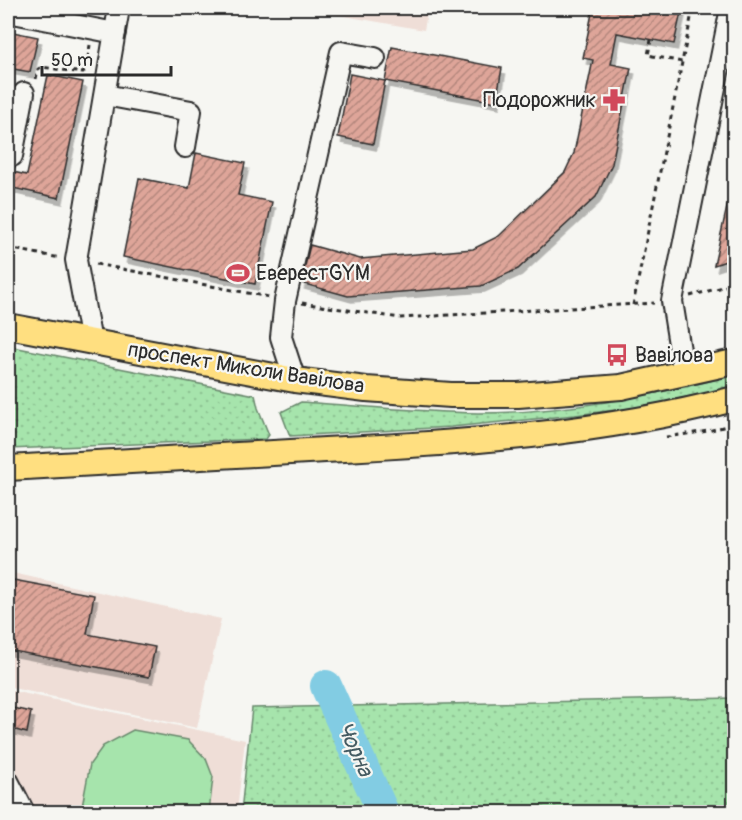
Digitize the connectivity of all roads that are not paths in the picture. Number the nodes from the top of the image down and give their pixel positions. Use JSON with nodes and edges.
{"nodes":[{"id":1,"x":119,"y":8,"type":"edge"},
{"id":2,"x":731,"y":8,"type":"edge"},
{"id":3,"x":8,"y":12,"type":"edge"},
{"id":4,"x":115,"y":33,"type":"junction"},
{"id":5,"x":375,"y":58,"type":"dead end"},
{"id":6,"x":24,"y":93,"type":"road end"},
{"id":7,"x":105,"y":95,"type":"junction"},
{"id":8,"x":185,"y":147,"type":"dead end"},
{"id":9,"x":8,"y":155,"type":"edge"},
{"id":10,"x":8,"y":326,"type":"edge"},
{"id":11,"x":91,"y":342,"type":"junction"},
{"id":12,"x":735,"y":362,"type":"edge"},
{"id":13,"x":684,"y":375,"type":"junction"},
{"id":14,"x":295,"y":380,"type":"junction"},
{"id":15,"x":735,"y":399,"type":"edge"},
{"id":16,"x":8,"y":468,"type":"edge"},
{"id":17,"x":8,"y":782,"type":"edge"},
{"id":18,"x":24,"y":813,"type":"edge"}],
"edges":[{"from":1,"to":4,"type":"street"},
{"from":2,"to":13,"type":"street"},
{"from":3,"to":4,"type":"street"},
{"from":4,"to":7,"type":"street"},
{"from":5,"to":14,"type":"street"},
{"from":6,"to":9,"type":"street"},
{"from":7,"to":8,"type":"street"},
{"from":7,"to":11,"type":"street"},
{"from":10,"to":11,"type":"main road","name":"проспект Миколи Вавілова"},
{"from":11,"to":14,"type":"main road","name":"проспект Миколи Вавілова"},
{"from":12,"to":13,"type":"main road","name":"проспект Миколи Вавілова"},
{"from":13,"to":14,"type":"main road","name":"проспект Миколи Вавілова"},
{"from":15,"to":16,"type":"main road"},
{"from":17,"to":18,"type":"street"}]}
